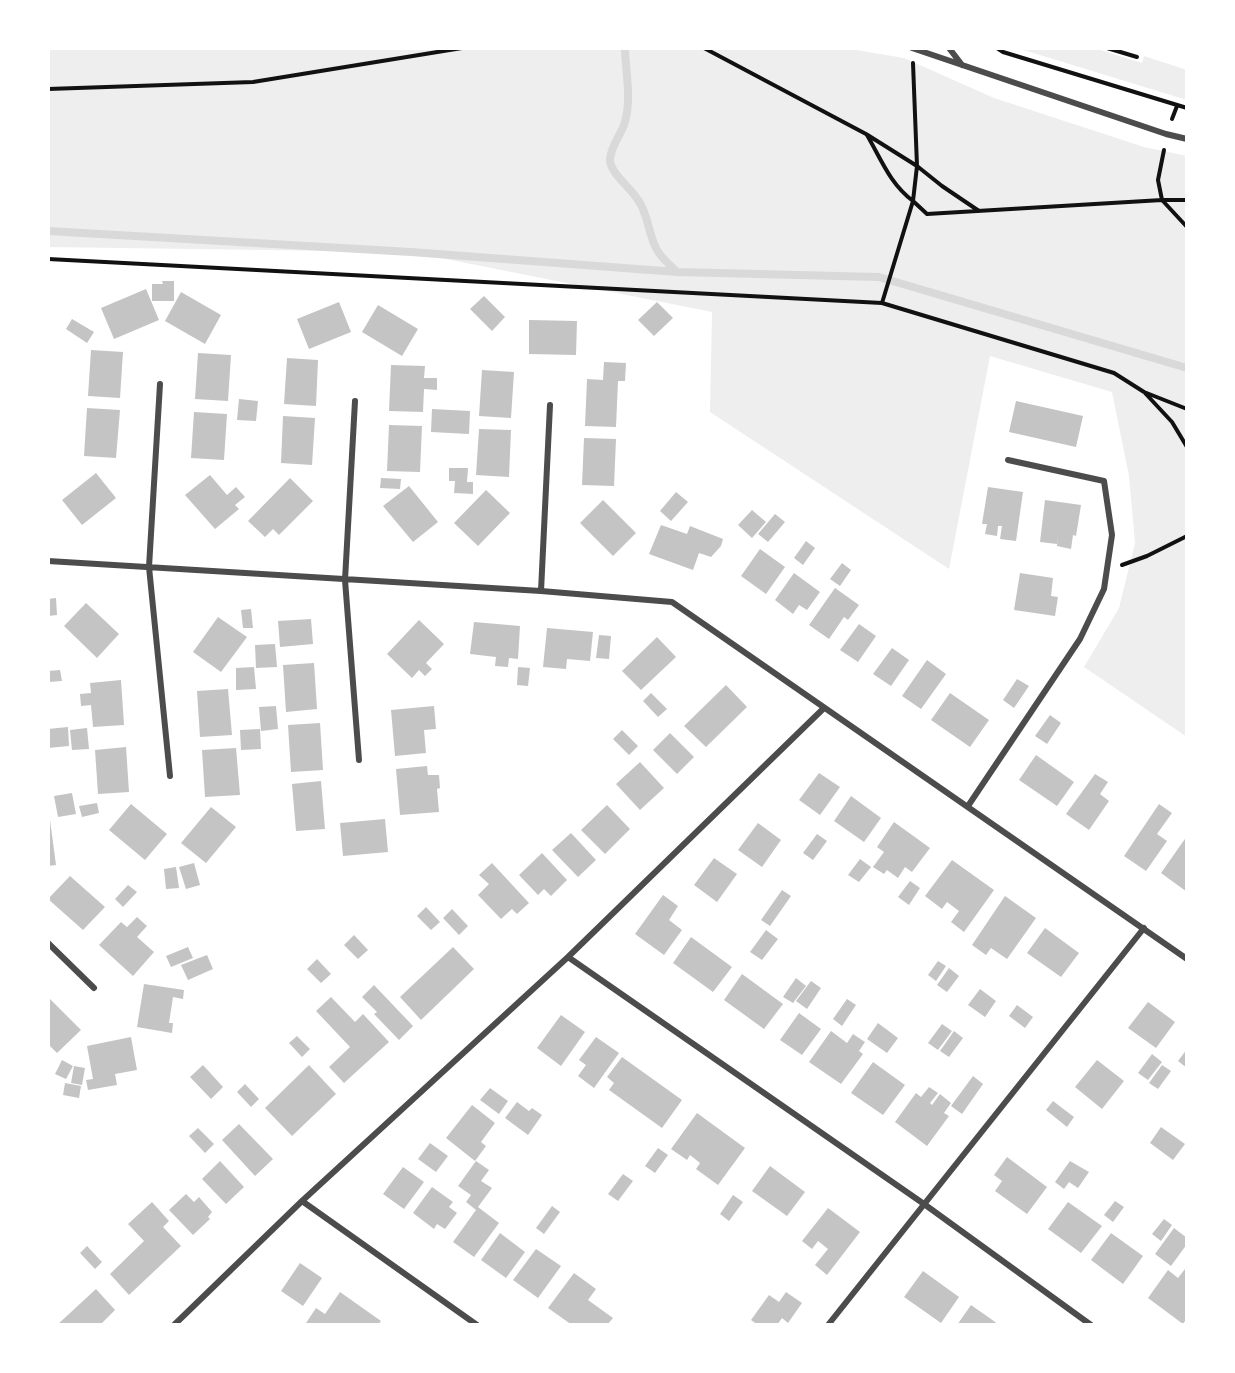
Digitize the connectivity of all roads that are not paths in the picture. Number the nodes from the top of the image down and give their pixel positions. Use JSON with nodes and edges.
{"nodes":[{"id":1,"x":949,"y":48,"type":"edge"},
{"id":2,"x":914,"y":49,"type":"edge"},
{"id":3,"x":963,"y":65,"type":"junction"},
{"id":4,"x":1187,"y":139,"type":"edge"},
{"id":5,"x":160,"y":384,"type":"dead end"},
{"id":6,"x":355,"y":400,"type":"dead end"},
{"id":7,"x":550,"y":405,"type":"dead end"},
{"id":8,"x":1008,"y":460,"type":"dead end"},
{"id":9,"x":48,"y":561,"type":"edge"},
{"id":10,"x":148,"y":567,"type":"junction"},
{"id":11,"x":345,"y":580,"type":"junction"},
{"id":12,"x":541,"y":591,"type":"junction"},
{"id":13,"x":824,"y":708,"type":"junction"},
{"id":14,"x":359,"y":760,"type":"dead end"},
{"id":15,"x":170,"y":776,"type":"dead end"},
{"id":16,"x":968,"y":806,"type":"junction"},
{"id":17,"x":1144,"y":928,"type":"junction"},
{"id":18,"x":48,"y":943,"type":"edge"},
{"id":19,"x":567,"y":957,"type":"junction"},
{"id":20,"x":1187,"y":959,"type":"edge"},
{"id":21,"x":94,"y":988,"type":"dead end"},
{"id":22,"x":302,"y":1201,"type":"junction"},
{"id":23,"x":924,"y":1204,"type":"junction"},
{"id":24,"x":174,"y":1325,"type":"edge"},
{"id":25,"x":477,"y":1325,"type":"edge"},
{"id":26,"x":828,"y":1325,"type":"edge"},
{"id":27,"x":1091,"y":1325,"type":"edge"}],
"edges":[{"from":1,"to":3,"type":"street"},
{"from":2,"to":3,"type":"street"},
{"from":3,"to":4,"type":"street"},
{"from":5,"to":10,"type":"street"},
{"from":6,"to":11,"type":"street"},
{"from":7,"to":12,"type":"street"},
{"from":8,"to":16,"type":"street"},
{"from":9,"to":10,"type":"street"},
{"from":10,"to":11,"type":"street"},
{"from":10,"to":15,"type":"street"},
{"from":11,"to":12,"type":"street"},
{"from":11,"to":14,"type":"street"},
{"from":12,"to":13,"type":"street"},
{"from":13,"to":16,"type":"street"},
{"from":13,"to":19,"type":"street"},
{"from":16,"to":17,"type":"street"},
{"from":17,"to":20,"type":"street"},
{"from":17,"to":23,"type":"street"},
{"from":18,"to":21,"type":"street"},
{"from":19,"to":22,"type":"street"},
{"from":19,"to":23,"type":"street"},
{"from":22,"to":24,"type":"street"},
{"from":22,"to":25,"type":"street"},
{"from":23,"to":26,"type":"street"},
{"from":23,"to":27,"type":"street"}]}
